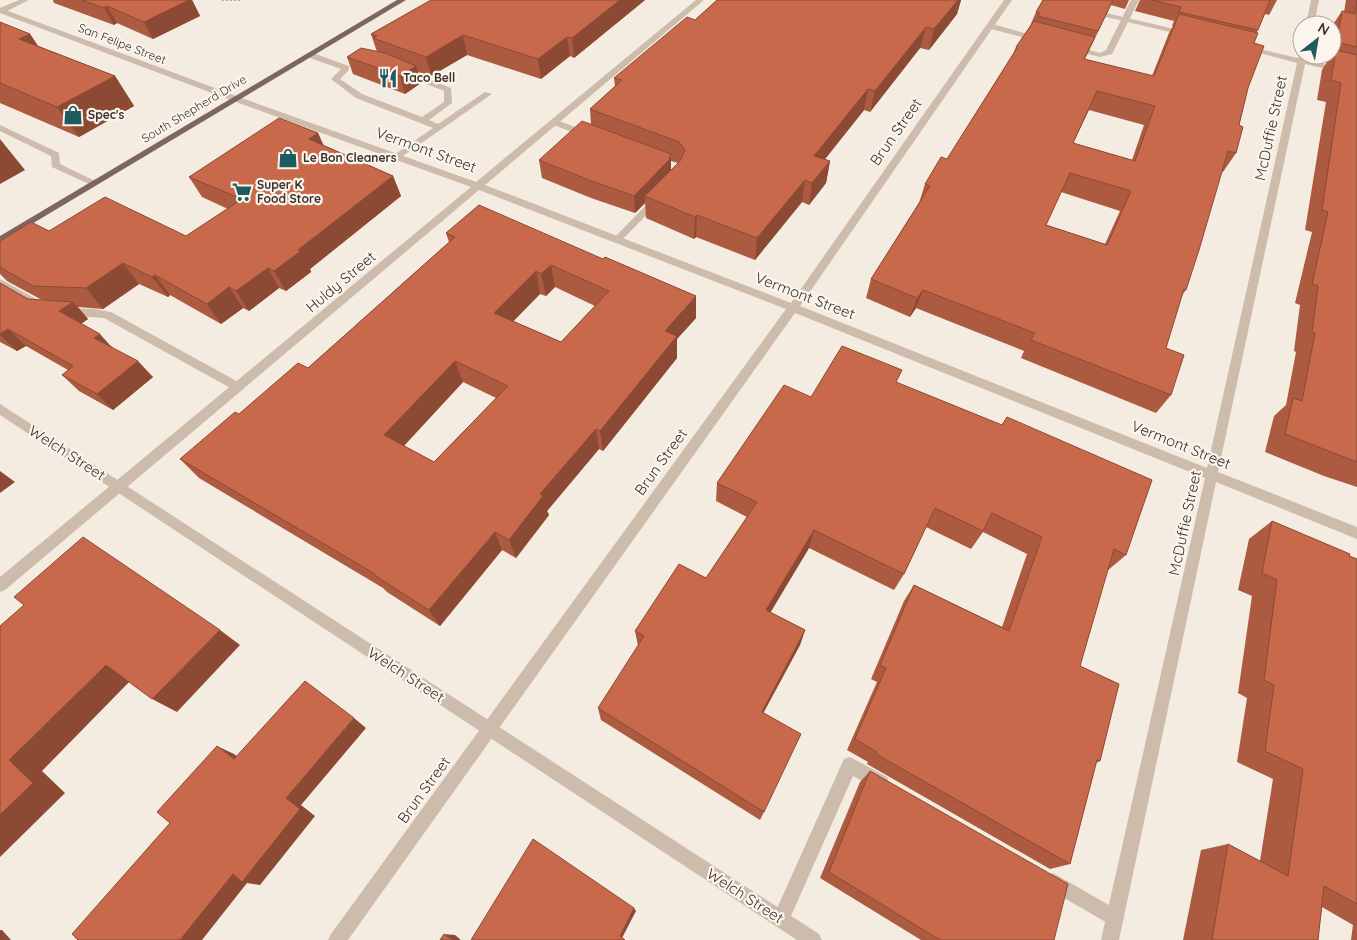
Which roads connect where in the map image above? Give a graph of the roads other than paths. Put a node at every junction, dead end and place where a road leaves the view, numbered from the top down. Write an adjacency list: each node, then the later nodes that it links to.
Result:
1 (25, 0): 7 (street)
2 (402, 0): 16 (main road, South Shepherd Drive)
3 (700, 0): 27 (street, Huldy Street)
4 (1008, 0): 11 (street, Brun Street)
5 (1135, 0): 10 (street)
6 (1315, 0): 9 (street)
7 (1, 10): 25 (street, San Felipe Street)
8 (1086, 10): 10 (street)
9 (1312, 15)
10 (1125, 19): 12 (street); 14 (street)
11 (990, 26): 13 (street); 38 (street, Brun Street)
12 (1192, 35)
13 (1050, 42)
14 (1059, 44)
15 (1239, 46): 17 (street)
16 (310, 55): 21 (street); 25 (main road, South Shepherd Drive)
17 (1292, 56)
18 (354, 64): 21 (street)
19 (1300, 65): 41 (street, McDuffie Street)
20 (1326, 65): 23 (street)
21 (346, 68): 26 (street)
22 (400, 70): 26 (street)
23 (1357, 74)
24 (488, 94): 28 (street)
25 (236, 98): 31 (street, Vermont Street); 32 (main road, South Shepherd Drive)
26 (424, 120): 28 (street)
27 (554, 122): 30 (street); 33 (street, Huldy Street)
28 (439, 127): 31 (street)
29 (0, 128): 32 (street)
30 (601, 140)
31 (397, 157): 33 (street, Vermont Street)
32 (94, 183): 35 (main road, South Shepherd Drive)
33 (478, 186): 36 (street, Vermont Street); 39 (street, Huldy Street)
34 (663, 193): 36 (street)
35 (0, 240)
36 (617, 240): 38 (street, Vermont Street)
37 (0, 283): 39 (street)
38 (793, 308): 41 (street, Vermont Street); 45 (street, Brun Street)
39 (238, 387): 42 (street, Huldy Street)
40 (0, 409): 42 (street, Welch Street)
41 (1212, 475): 43 (street, Vermont Street); 48 (street, McDuffie Street)
42 (119, 487): 44 (street, Huldy Street); 45 (street, Welch Street)
43 (1357, 533)
44 (0, 586)
45 (488, 728): 49 (street, Welch Street); 50 (street, Brun Street)
46 (893, 790): 49 (street)
47 (1038, 873): 48 (street)
48 (1115, 918): 52 (street, McDuffie Street)
49 (781, 919): 51 (street, Welch Street)
50 (337, 940)
51 (813, 940)
52 (1110, 940)

